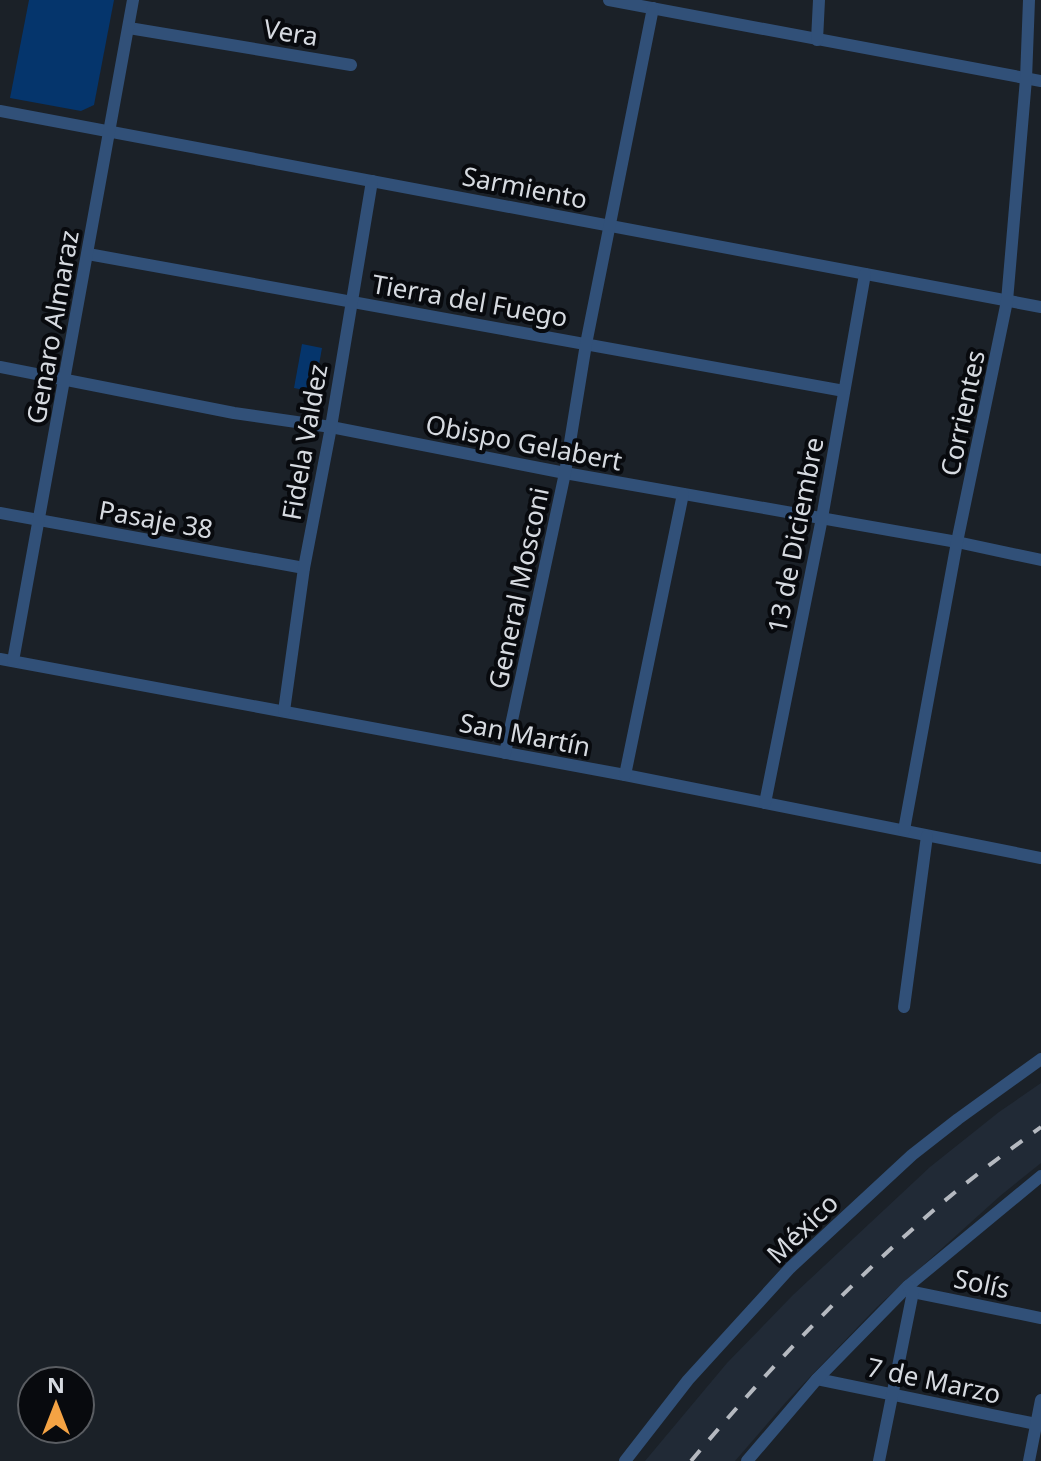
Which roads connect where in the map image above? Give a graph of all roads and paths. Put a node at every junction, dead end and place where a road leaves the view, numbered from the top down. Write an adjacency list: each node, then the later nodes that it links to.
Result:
1 (133, 0): 7 (street, Genaro Almaraz)
2 (609, 0): 5 (street)
3 (819, 0): 8 (street)
4 (1029, 0): 10 (street, Corrientes)
5 (625, 2): 6 (street)
6 (653, 8): 8 (street); 15 (street, General Mosconi)
7 (129, 28): 9 (street, Vera); 13 (street, Genaro Almaraz)
8 (817, 40): 10 (street)
9 (351, 65)
10 (1026, 79): 11 (street); 19 (street, Corrientes)
11 (1041, 81)
12 (0, 111): 13 (street, Sarmiento)
13 (111, 132): 14 (street, Sarmiento); 16 (street, Genaro Almaraz)
14 (372, 181): 15 (street, Sarmiento); 18 (street, Fidela Valdez)
15 (610, 226): 17 (street, Sarmiento); 21 (street, General Mosconi)
16 (88, 254): 18 (street, Tierra del Fuego); 23 (street, Genaro Almaraz)
17 (865, 274): 19 (street, Sarmiento); 24 (street, 13 de Diciembre)
18 (351, 301): 21 (street, Tierra del Fuego); 25 (street, Fidela Valdez)
19 (1007, 301): 20 (street, Sarmiento); 31 (street, Corrientes)
20 (1041, 307)
21 (586, 344): 24 (street, Tierra del Fuego); 26 (street, General Mosconi)
22 (0, 367): 23 (street, Obispo Gelabert)
23 (65, 379): 25 (street, Obispo Gelabert); 30 (street, Genaro Almaraz)
24 (844, 391): 29 (street, 13 de Diciembre)
25 (331, 427): 26 (street, Obispo Gelabert); 33 (street, Fidela Valdez)
26 (565, 473): 27 (street, Obispo Gelabert); 36 (street, General Mosconi)
27 (683, 494): 29 (street, Obispo Gelabert); 37 (street)
28 (0, 513): 30 (street, Pasaje 38)
29 (822, 518): 31 (street, Obispo Gelabert); 38 (street, 13 de Diciembre)
30 (39, 520): 33 (street, Pasaje 38); 34 (street, Genaro Almaraz)
31 (957, 542): 32 (street, Obispo Gelabert); 39 (street, Corrientes)
32 (1041, 560)
33 (304, 568): 35 (street, Fidela Valdez)
34 (6, 660): 35 (street, San Martín)
35 (284, 711): 36 (street, San Martín)
36 (505, 753): 37 (street, San Martín)
37 (625, 775): 38 (street, San Martín)
38 (765, 803): 39 (street, San Martín)
39 (904, 830): 40 (street, San Martín)
40 (927, 836): 41 (street, San Martín); 42 (street)
41 (1041, 858)
42 (904, 1007)
43 (1041, 1059): 51 (street, México)
44 (1041, 1176): 45 (street)
45 (910, 1289): 46 (street, Solís); 47 (street); 48 (street)
46 (1041, 1318)
47 (817, 1379): 48 (street, 7 de Marzo); 52 (street)
48 (892, 1394): 50 (street, 7 de Marzo); 53 (street)
49 (1041, 1400): 50 (street)
50 (1038, 1425): 54 (street)
51 (625, 1461)
52 (747, 1461)
53 (879, 1461)
54 (1029, 1461)

